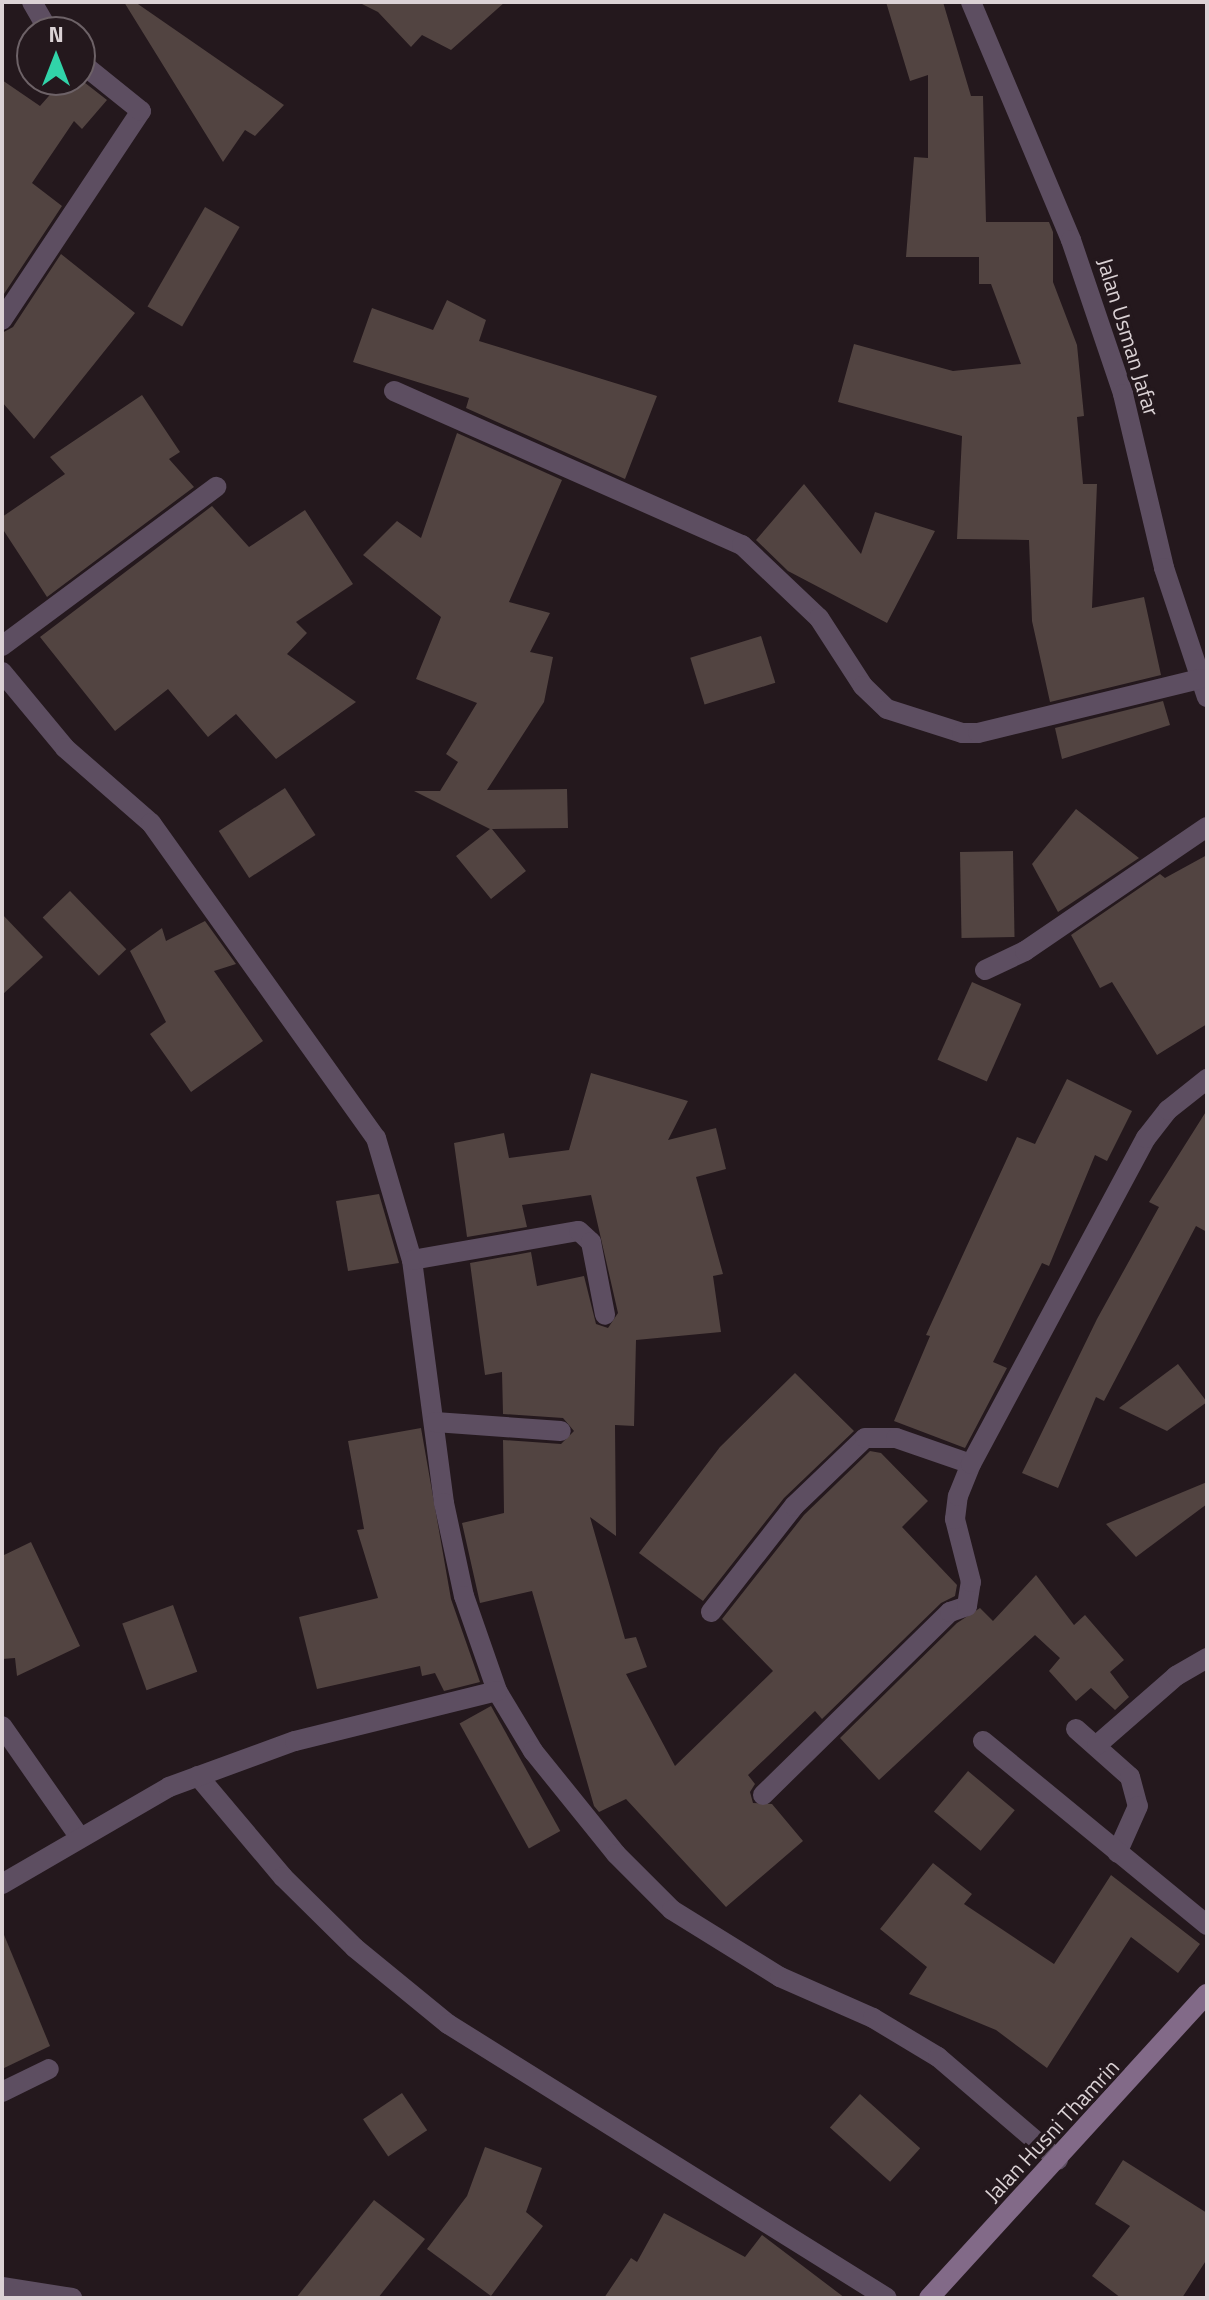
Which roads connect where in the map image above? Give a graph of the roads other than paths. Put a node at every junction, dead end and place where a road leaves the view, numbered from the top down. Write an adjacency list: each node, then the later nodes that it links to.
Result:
1 (971, 2): 8 (street, Jalan Usman Jafar)
2 (96, 75): 3 (street)
3 (2, 320)
4 (394, 391): 8 (street)
5 (216, 487): 6 (street)
6 (2, 646)
7 (2, 672): 12 (street)
8 (1203, 688)
9 (1207, 827): 10 (street)
10 (985, 970)
11 (1207, 1079): 16 (street)
12 (412, 1260): 13 (street); 14 (street)
13 (605, 1315)
14 (435, 1422): 15 (street); 19 (street)
15 (561, 1431)
16 (971, 1464): 17 (street); 25 (street)
17 (711, 1612)
18 (1207, 1658): 23 (street)
19 (497, 1691): 24 (street); 33 (street)
20 (2, 1726): 26 (street)
21 (1076, 1729): 23 (street)
22 (983, 1741): 27 (street)
23 (1097, 1745): 27 (street)
24 (198, 1776): 26 (street); 36 (street)
25 (763, 1795)
26 (78, 1835): 28 (street)
27 (1117, 1853): 29 (street)
28 (2, 1884)
29 (1207, 1925)
30 (1207, 1994): 33 (street, Jalan Husni Thamrin)
31 (49, 2069): 32 (street)
32 (2, 2092)
33 (1058, 2160): 37 (street, Jalan Husni Thamrin)
34 (2, 2287): 35 (street)
35 (72, 2298)
36 (887, 2298)
37 (929, 2298)

